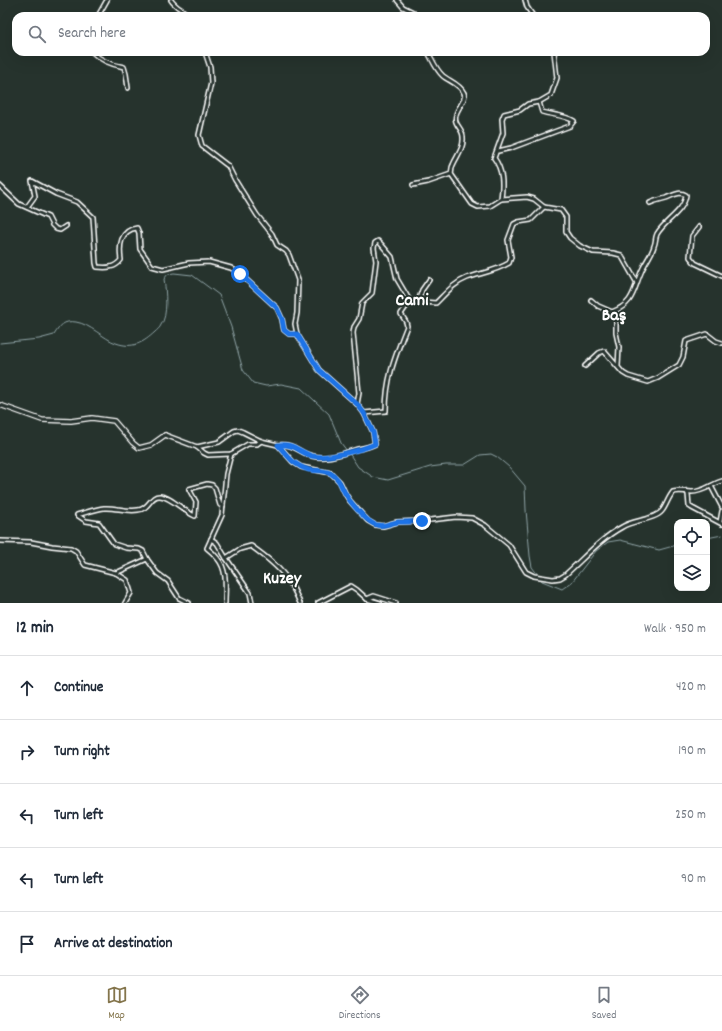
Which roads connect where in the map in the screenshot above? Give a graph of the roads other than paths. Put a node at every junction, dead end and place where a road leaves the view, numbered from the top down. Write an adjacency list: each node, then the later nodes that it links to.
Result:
1 (107, 0): 5 (street)
2 (171, 0): 6 (street)
3 (397, 0): 7 (street)
4 (525, 0): 8 (street)
5 (100, 12)
6 (186, 12)
7 (413, 12)
8 (530, 12)
9 (97, 56): 13 (street)
10 (206, 56): 32 (street)
11 (430, 56): 16 (street)
12 (554, 56): 14 (street)
13 (128, 88)
14 (539, 102): 15 (street); 15 (street)
15 (498, 151): 19 (street)
16 (451, 174): 17 (street); 19 (street)
17 (413, 184)
18 (0, 186): 21 (street)
19 (501, 199): 22 (street)
20 (650, 203): 27 (street)
21 (27, 207): 23 (street); 32 (street)
22 (544, 207): 27 (street); 30 (street)
23 (66, 226)
24 (699, 227): 25 (street)
25 (722, 276)
26 (429, 280): 30 (street)
27 (637, 283): 31 (street)
28 (591, 300): 31 (street)
29 (410, 301): 30 (street); 36 (street); 38 (street)
30 (418, 302)
31 (612, 312): 35 (street)
32 (297, 334): 36 (street)
33 (722, 343): 35 (street)
34 (585, 366): 35 (street)
35 (618, 366)
36 (357, 404): 38 (street)
37 (0, 405): 39 (street)
38 (364, 413): 41 (street)
39 (165, 435): 42 (street)
40 (261, 441): 41 (street); 42 (street); 43 (street)
41 (278, 445): 46 (street)
42 (197, 447): 43 (street)
43 (231, 454): 47 (street)
44 (722, 481): 45 (street)
45 (711, 486): 46 (street); 48 (street)
46 (686, 490): 50 (street)
47 (223, 506): 51 (street); 54 (street)
48 (722, 506)
49 (722, 511): 50 (street)
50 (721, 523)
51 (211, 539): 53 (street); 59 (street)
52 (0, 541): 55 (street)
53 (226, 558): 60 (street); 61 (street)
54 (147, 559): 55 (street); 58 (street)
55 (116, 573): 57 (street)
56 (367, 599): 62 (street); 63 (street); 64 (street)
57 (125, 603)
58 (188, 603)
59 (225, 603)
60 (252, 603)
61 (300, 603)
62 (318, 603)
63 (380, 603)
64 (396, 603)

